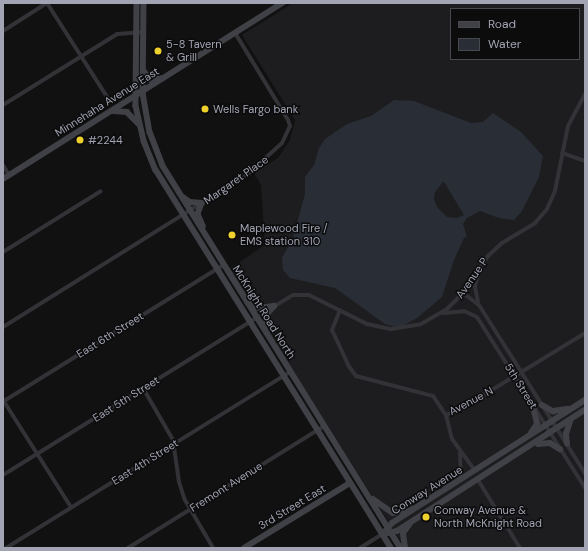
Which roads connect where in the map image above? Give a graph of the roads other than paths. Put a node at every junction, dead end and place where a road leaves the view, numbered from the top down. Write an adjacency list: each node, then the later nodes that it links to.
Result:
1 (47, 3): 6 (street); 11 (street)
2 (137, 3): 7 (main road, McKnight Road North)
3 (144, 3): 8 (main road, McKnight Road North)
4 (283, 3): 5 (main road, Minnehaha Avenue East)
5 (242, 29): 9 (main road, Minnehaha Avenue East); 10 (street)
6 (3, 31)
7 (136, 32): 8 (street); 11 (street); 16 (main road, McKnight Road North)
8 (144, 32): 12 (main road, McKnight Road North)
9 (235, 33): 10 (street, Margaret Place); 13 (main road, Minnehaha Avenue East)
10 (240, 42): 28 (street, Margaret Place)
11 (81, 56): 17 (street); 18 (street)
12 (143, 70): 13 (main road); 14 (main road, McKnight Road North)
13 (167, 77): 14 (main road, Minnehaha Avenue East)
14 (143, 93): 16 (main road, Minnehaha Avenue East); 27 (main road, McKnight Road North)
15 (585, 94): 21 (street, Avenue P)
16 (136, 97): 19 (main road, Minnehaha Avenue East); 20 (main road, McKnight Road North)
17 (109, 100)
18 (3, 105)
19 (113, 111): 20 (main road); 24 (main road, Minnehaha Avenue East)
20 (140, 125): 30 (main road, McKnight Road North)
21 (562, 153): 22 (street); 33 (street, Avenue P)
22 (585, 161)
23 (3, 165): 24 (street)
24 (10, 175): 25 (main road, Minnehaha Avenue East)
25 (3, 179)
26 (101, 191): 32 (street)
27 (178, 193): 28 (main road); 29 (main road, McKnight Road North)
28 (202, 203): 29 (street, Margaret Place); 31 (main road)
29 (190, 211): 30 (street, Margaret Place); 31 (main road, McKnight Road North)
30 (182, 216): 35 (main road, McKnight Road North); 44 (street, Margaret Place)
31 (208, 240): 34 (main road, McKnight Road North)
32 (3, 252)
33 (482, 264): 36 (street, Avenue P); 38 (street)
34 (223, 265): 35 (street, East 6th Street); 37 (main road, McKnight Road North)
35 (216, 269): 43 (main road, McKnight Road North); 52 (street, East 6th Street)
36 (463, 293): 38 (street, 5th Street); 41 (street, Avenue P)
37 (247, 303): 39 (main road); 42 (main road, McKnight Road North)
38 (479, 304): 48 (street, 5th Street)
39 (274, 306): 40 (street, Avenue P); 42 (street, Avenue P); 46 (main road)
40 (340, 310): 41 (street, Avenue P); 58 (street, Avenue N)
41 (441, 314): 50 (street, 5th Street)
42 (257, 318): 43 (street, East 5th Street); 46 (main road, McKnight Road North)
43 (250, 322): 49 (main road, McKnight Road North); 51 (street, East 5th Street)
44 (3, 327)
45 (585, 333): 48 (street, Avenue N)
46 (267, 334): 47 (main road, McKnight Road North)
47 (290, 372): 49 (street, East 4th Street); 61 (main road, McKnight Road North)
48 (522, 372): 50 (street, Avenue N); 54 (street, 5th Street)
49 (283, 376): 64 (main road, McKnight Road North); 67 (street, East 4th Street)
50 (515, 376): 55 (street, 5th Street); 58 (street, Avenue N)
51 (143, 388): 67 (street); 72 (street, East 5th Street)
52 (3, 400): 72 (street)
53 (585, 400): 56 (main road, Conway Avenue)
54 (542, 405): 56 (main road); 60 (street, 5th Street)
55 (533, 406): 62 (street, 5th Street); 66 (main road)
56 (572, 408): 60 (main road, Conway Avenue)
57 (585, 410): 59 (main road, Conway Avenue)
58 (446, 416): 71 (street)
59 (572, 419): 63 (main road, Conway Avenue); 68 (main road)
60 (553, 421): 62 (main road, Conway Avenue); 63 (street, 5th Street)
61 (324, 426): 64 (street, Fremont Avenue); 82 (main road, McKnight Road North)
62 (546, 426): 65 (street, 5th Street); 66 (main road, Conway Avenue)
63 (557, 429): 65 (main road, Conway Avenue); 68 (street, 5th Street)
64 (317, 431): 79 (main road, McKnight Road North); 86 (street, Fremont Avenue)
65 (551, 434): 69 (main road, Conway Avenue); 70 (street, 5th Street)
66 (528, 438): 73 (main road, Conway Avenue)
67 (174, 444): 84 (street, East 4th Street); 86 (street)
68 (567, 444): 74 (street, 5th Street)
69 (530, 447): 70 (main road); 78 (main road, Conway Avenue)
70 (560, 449): 80 (street, 5th Street)
71 (460, 453): 73 (street); 77 (street)
72 (37, 454): 75 (street, East 5th Street); 84 (street)
73 (475, 471): 76 (main road, Conway Avenue)
74 (585, 473)
75 (3, 475)
76 (470, 475): 77 (main road, Conway Avenue); 85 (main road)
77 (461, 480): 83 (main road, Conway Avenue)
78 (478, 480): 85 (main road, Conway Avenue); 98 (street)
79 (350, 483): 89 (main road, McKnight Road North); 93 (main road, 3rd Street East)
80 (584, 483): 81 (street, 5th Street)
81 (585, 488)
82 (366, 492): 83 (main road); 88 (main road, McKnight Road North)
83 (429, 501): 88 (main road, Conway Avenue)
84 (71, 507): 90 (street, East 4th Street)
85 (432, 509): 87 (main road, Conway Avenue)
86 (190, 510): 91 (street, Fremont Avenue); 92 (street)
87 (410, 523): 88 (main road, Conway Avenue); 97 (main road)
88 (390, 530): 89 (main road, Conway Avenue); 96 (main road, McKnight Road North)
89 (382, 534): 94 (street); 95 (main road, McKnight Road North)
90 (6, 548)
91 (128, 548)
92 (213, 548)
93 (244, 548)
94 (360, 548)
95 (391, 548)
96 (401, 548)
97 (405, 548)
98 (520, 548)

